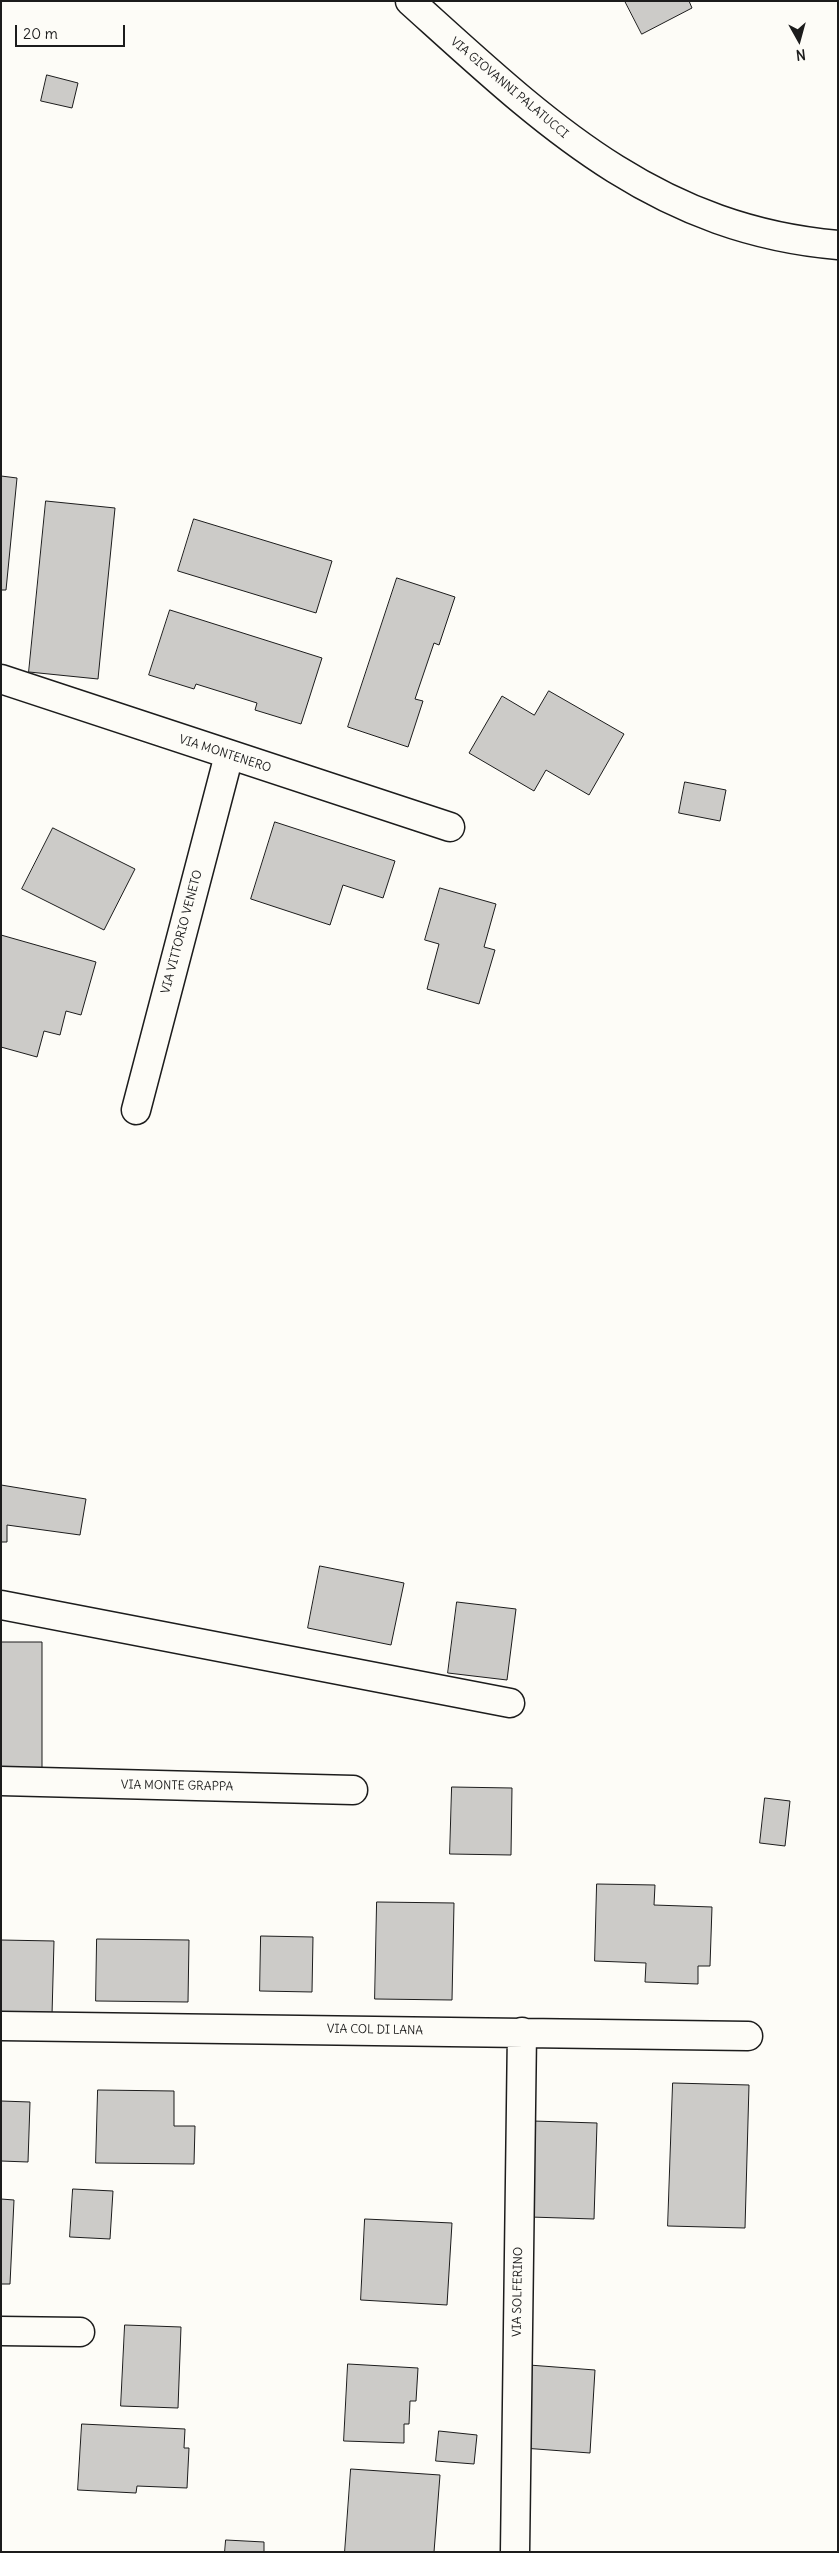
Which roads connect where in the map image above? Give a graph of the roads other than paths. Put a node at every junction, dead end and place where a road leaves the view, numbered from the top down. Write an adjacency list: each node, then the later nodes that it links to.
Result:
1 (410, 1): 2 (street, VIA GIOVANNI PALATUCCI)
2 (838, 245)
3 (1, 679): 4 (street, VIA MONTENERO)
4 (229, 755): 5 (street, VIA MONTENERO); 6 (street, VIA VITTORIO VENETO)
5 (450, 827)
6 (136, 1110)
7 (1, 1605): 8 (street)
8 (510, 1703)
9 (1, 1781): 10 (street, VIA MONTE GRAPPA)
10 (353, 1790)
11 (1, 2026): 12 (street, VIA COL DI LANA)
12 (522, 2032): 13 (street, VIA COL DI LANA); 16 (street, VIA SOLFERINO)
13 (748, 2036)
14 (1, 2330): 15 (street)
15 (80, 2332)
16 (515, 2552)

